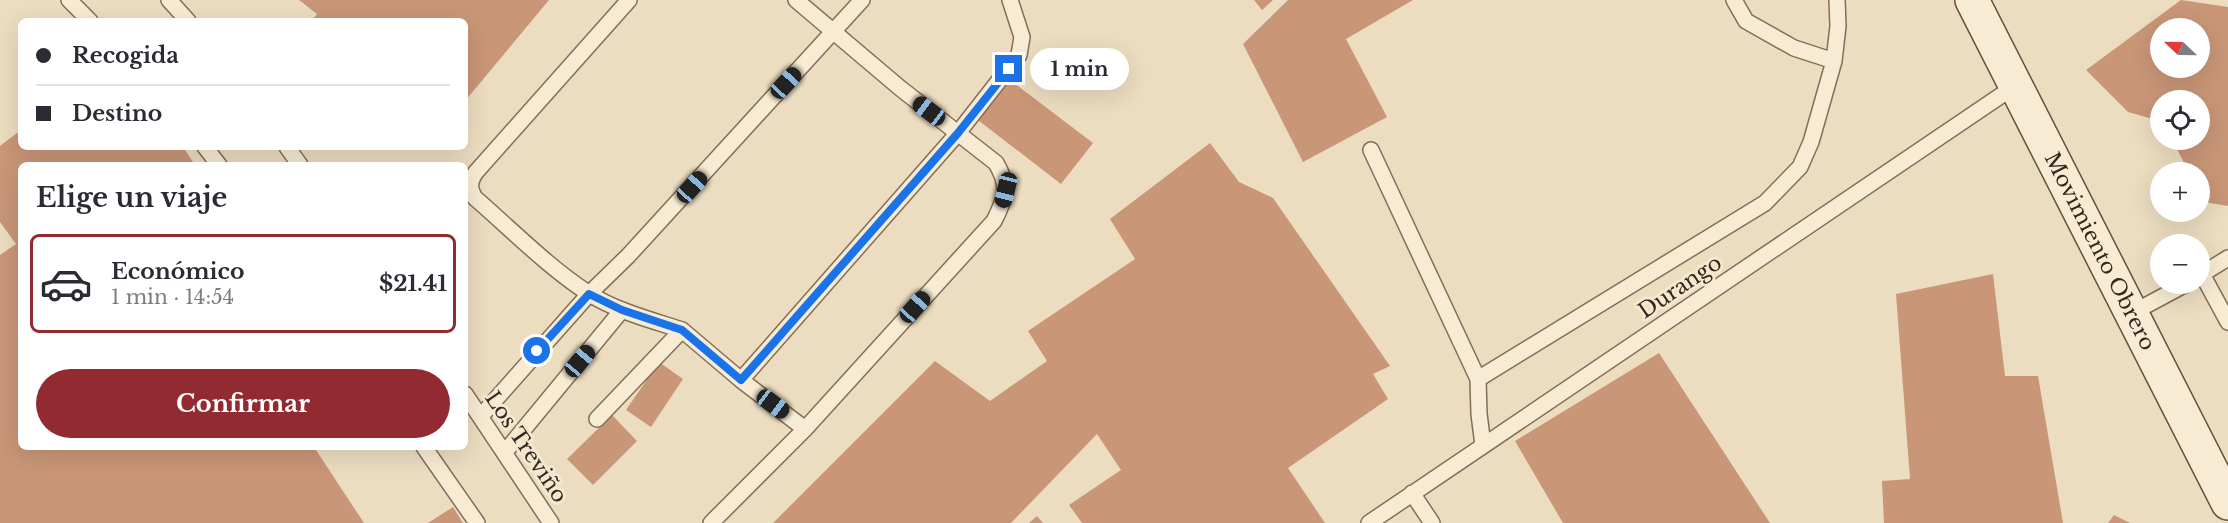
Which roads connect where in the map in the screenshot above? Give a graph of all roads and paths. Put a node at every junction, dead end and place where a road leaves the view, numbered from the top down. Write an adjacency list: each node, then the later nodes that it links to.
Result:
1 (69, 0): 10 (lane)
2 (169, 0): 11 (lane)
3 (629, 0): 22 (lane)
4 (796, 0): 12 (lane)
5 (862, 0): 12 (lane)
6 (1010, 0): 15 (lane)
7 (1734, 0): 13 (lane)
8 (1837, 0): 13 (lane)
9 (1972, 0): 14 (street, Movimiento Obrero)
10 (87, 18)
11 (185, 18)
12 (833, 32): 15 (lane); 22 (lane)
13 (1834, 61): 28 (lane)
14 (2015, 86): 25 (street, Movimiento Obrero); 34 (lane, Durango)
15 (958, 133): 29 (lane); 33 (lane)
16 (207, 150): 18 (lane)
17 (1371, 150): 28 (lane)
18 (217, 162)
19 (2228, 258): 20 (lane)
20 (2210, 269)
21 (2210, 291): 26 (lane)
22 (589, 294): 24 (lane); 31 (lane)
23 (2167, 294): 25 (lane)
24 (622, 310): 27 (lane); 36 (lane)
25 (2132, 313): 38 (street, Movimiento Obrero)
26 (2228, 322)
27 (682, 330): 29 (lane); 32 (lane)
28 (1478, 379): 34 (lane)
29 (741, 380): 33 (lane)
30 (468, 398): 31 (lane, Los Treviño)
31 (481, 416): 36 (lane, Los Treviño)
32 (597, 419)
33 (805, 429): 41 (lane)
34 (1483, 445): 37 (lane, Durango)
35 (426, 450): 39 (lane)
36 (505, 452): 40 (lane, Los Treviño)
37 (1412, 493): 42 (lane, Durango); 43 (lane)
38 (2228, 503)
39 (477, 523)
40 (552, 523)
41 (711, 523)
42 (1370, 523)
43 (1432, 523)

